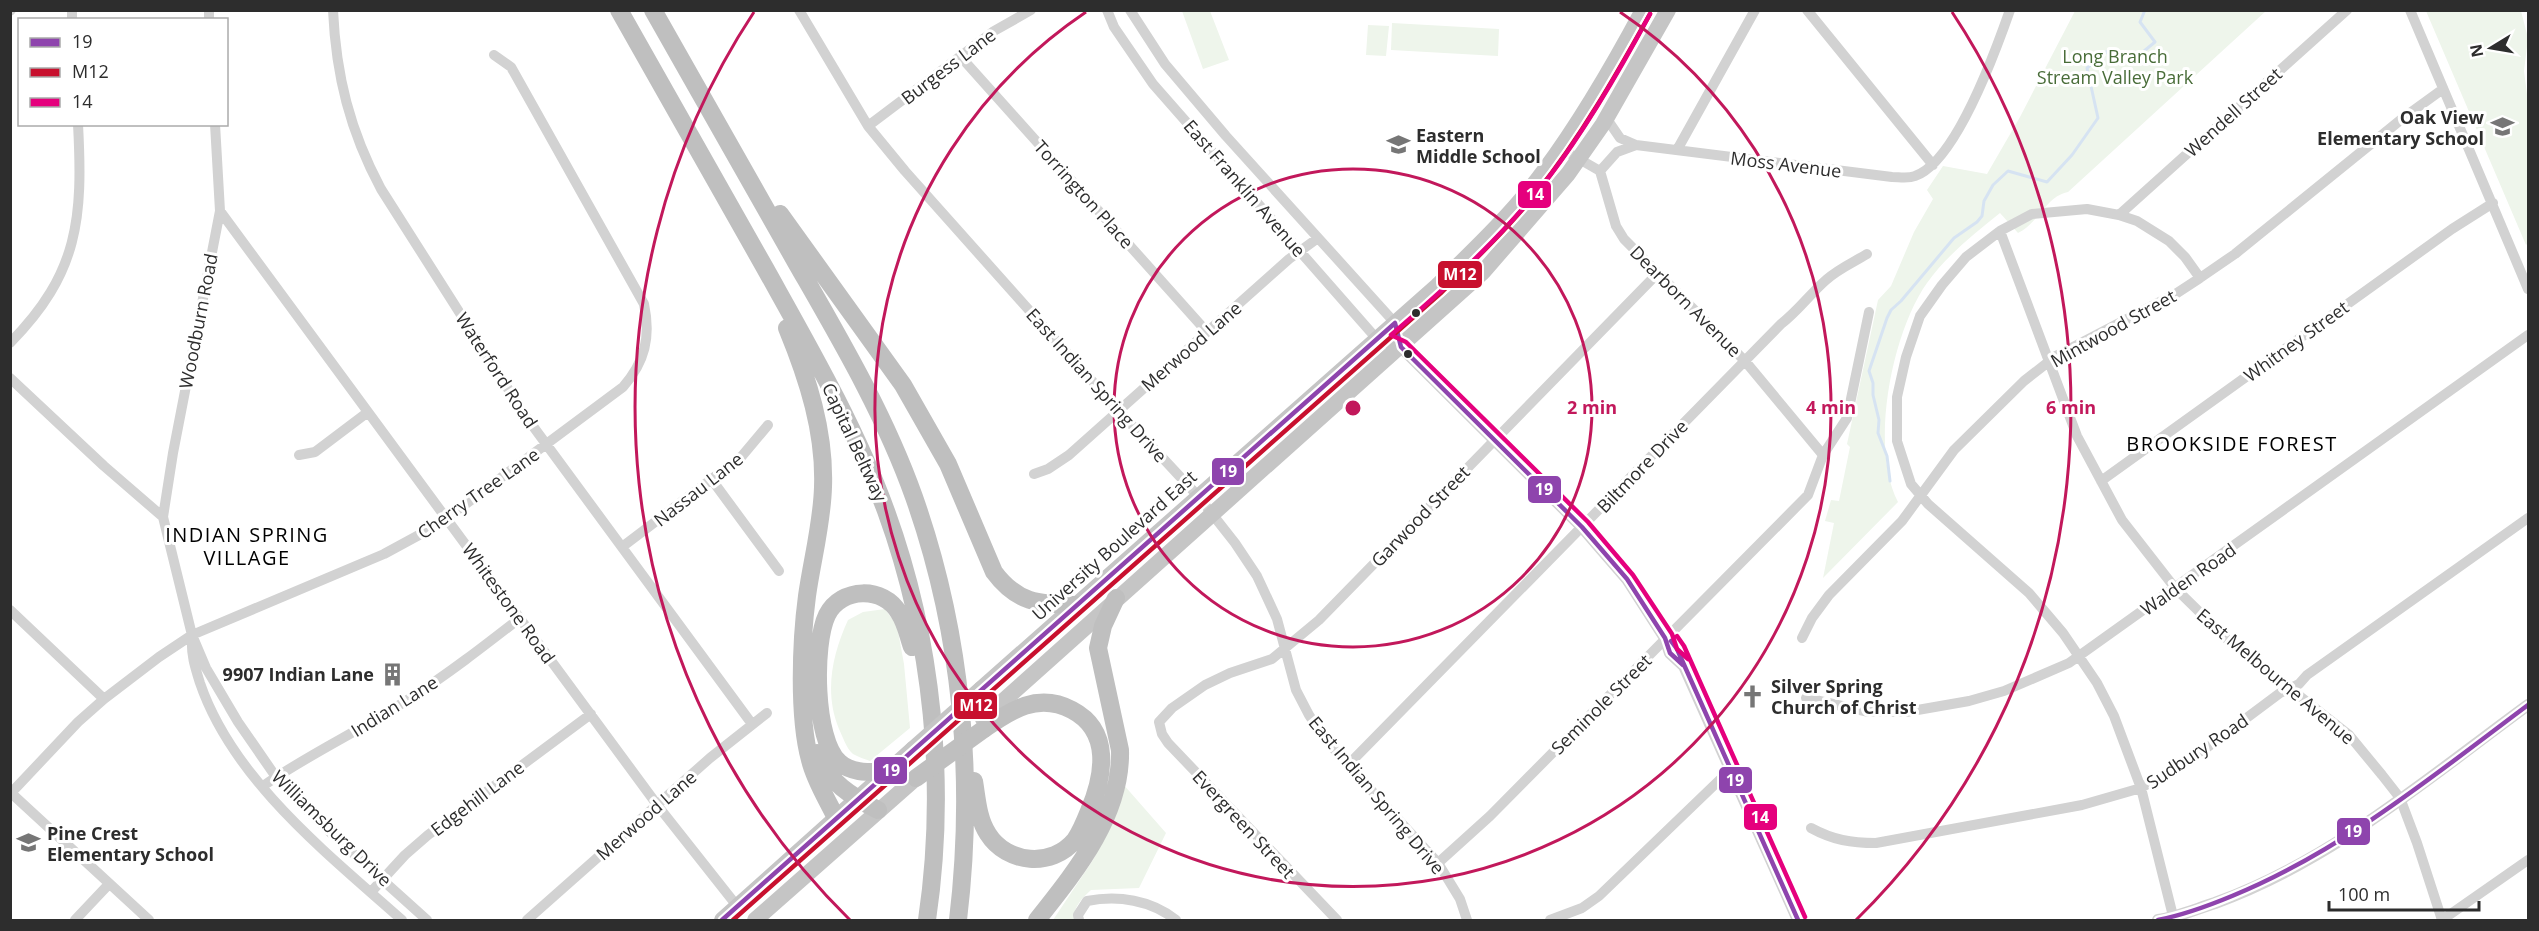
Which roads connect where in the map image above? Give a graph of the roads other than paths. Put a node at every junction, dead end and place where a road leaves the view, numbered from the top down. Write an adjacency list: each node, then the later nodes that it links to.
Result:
1 (333, 10): 54 (street, Waterford Road)
2 (619, 10): 35 (highway, Capital Beltway)
3 (653, 10): 24 (highway, Capital Beltway)
4 (799, 10): 21 (street, East Indian Spring Drive)
5 (1031, 10): 16 (street, Burgess Lane)
6 (1107, 10): 34 (street, East Franklin Avenue)
7 (1130, 10): 33 (street, East Franklin Avenue)
8 (1643, 10): 23 (main road, University Boulevard East)
9 (1668, 10): 18 (main road)
10 (1755, 10): 25 (street)
11 (1807, 10): 27 (street)
12 (2010, 10): 27 (street)
13 (2347, 10): 31 (street, Wendell Street)
14 (2410, 10): 17 (street)
15 (494, 56): 54 (street, Cherry Tree Lane)
16 (960, 56): 21 (street, Burgess Lane); 42 (street, Torrington Place)
17 (2443, 89): 29 (street); 38 (street, Mintwood Street)
18 (1607, 119): 22 (street, Moss Avenue); 26 (main road)
19 (78, 126): 45 (street)
20 (215, 126): 30 (street, Woodburn Road)
21 (868, 126): 50 (street, East Indian Spring Drive)
22 (1636, 145): 25 (street, Moss Avenue); 28 (street)
23 (1560, 148): 26 (street); 41 (main road, University Boulevard East)
24 (732, 150): 71 (highway); 77 (highway, Capital Beltway)
25 (1677, 150): 27 (street, Moss Avenue)
26 (1578, 159): 28 (street); 46 (main road)
27 (1933, 165)
28 (1600, 171): 37 (street, Dearborn Avenue)
29 (2493, 204): 39 (street); 59 (street, Whitney Street)
30 (219, 211): 51 (street, Whitestone Road); 63 (street, Woodburn Road)
31 (2120, 214): 32 (street); 38 (street)
32 (2000, 231): 48 (street, East Melbourne Avenue); 61 (street)
33 (1318, 238): 34 (street, Merwood Lane); 41 (street, East Franklin Avenue)
34 (1299, 250): 42 (street, Merwood Lane); 44 (street, East Franklin Avenue)
35 (757, 254): 83 (highway); 90 (highway, Capital Beltway)
36 (1867, 254): 47 (street, Biltmore Drive)
37 (1657, 274): 47 (street, Dearborn Avenue); 53 (street, Garwood Street)
38 (2200, 279): 48 (street, Mintwood Street)
39 (2529, 289)
40 (1869, 312): 55 (street, Seminole Street)
41 (1395, 323): 44 (main road, University Boulevard East); 46 (street, East Franklin Avenue)
42 (1207, 333): 50 (street, Merwood Lane)
43 (2529, 335): 69 (street, Walden Road)
44 (1376, 338): 46 (street, East Franklin Avenue); 60 (main road, University Boulevard East)
45 (10, 343)
46 (1401, 347): 53 (street, East Franklin Avenue); 62 (main road)
47 (1746, 361): 55 (street, Dearborn Avenue); 66 (street, Biltmore Drive)
48 (2049, 361): 59 (street, East Melbourne Avenue); 61 (street, Mintwood Street)
49 (10, 378): 63 (street)
50 (1118, 410): 57 (street, Merwood Lane); 60 (street, East Indian Spring Drive)
51 (368, 412): 56 (street); 64 (street, Whitestone Road)
52 (768, 424): 58 (street, Nassau Lane)
53 (1496, 439): 66 (street, East Franklin Avenue); 78 (street, Garwood Street)
54 (546, 445): 64 (street, Cherry Tree Lane); 67 (street, Waterford Road)
55 (1826, 451): 75 (street, Seminole Street)
56 (299, 455)
57 (1034, 474)
58 (712, 480): 67 (street, Nassau Lane); 68 (street)
59 (2101, 481): 69 (street, East Melbourne Avenue)
60 (1198, 496): 62 (street, East Indian Spring Drive); 71 (main road, University Boulevard East)
61 (1922, 498): 76 (street, Mintwood Street); 79 (street)
62 (1213, 513): 70 (main road); 78 (street, East Indian Spring Drive)
63 (163, 517): 74 (street, Williamsburg Drive)
64 (447, 518): 73 (street, Whitestone Road); 74 (street, Cherry Tree Lane)
65 (2529, 518): 80 (street, Sudbury Road)
66 (1582, 527): 75 (street, East Franklin Avenue); 91 (street, Biltmore Drive)
67 (622, 547): 88 (street, Waterford Road)
68 (779, 571)
69 (2175, 588): 79 (street, Walden Road); 80 (street, East Melbourne Avenue)
70 (1116, 598): 89 (main road); 121 (highway)
71 (1075, 605): 93 (main road, University Boulevard East, bridge)
72 (10, 610): 82 (street)
73 (520, 618): 86 (street, Whitestone Road); 94 (street, Indian Lane)
74 (192, 635): 82 (street, Cherry Tree Lane); 94 (street, Williamsburg Drive); 96 (street, Williamsburg Drive)
75 (1665, 638): 92 (street, East Franklin Avenue); 106 (street, Seminole Street)
76 (1802, 638)
77 (953, 646): 89 (highway); 120 (highway, Capital Beltway)
78 (1284, 650): 87 (street, Garwood Street); 91 (street, East Indian Spring Drive)
79 (2079, 656): 81 (street, Walden Road); 97 (street)
80 (2291, 687): 97 (street, Sudbury Road); 99 (street, East Melbourne Avenue)
81 (1806, 698)
82 (104, 699): 98 (street, Cherry Tree Lane)
83 (804, 702): 100 (highway); 103 (highway)
84 (2529, 705): 99 (street)
85 (767, 713): 88 (street, Merwood Lane)
86 (591, 714): 101 (street, Whitestone Road); 107 (street, Edgehill Lane)
87 (1159, 722): 124 (street, Evergreen Street)
88 (752, 724): 101 (street, Merwood Lane)
89 (983, 724): 95 (highway, bridge)
90 (932, 725): 93 (highway); 119 (highway, Capital Beltway)
91 (1348, 765): 106 (street, East Indian Spring Drive)
92 (1731, 769): 126 (street); 127 (street, East Franklin Avenue)
93 (888, 772): 100 (main road, University Boulevard East)
94 (276, 777): 96 (street, Indian Lane); 107 (street, Williamsburg Drive)
95 (916, 778): 102 (main road)
96 (263, 786): 109 (street, Williamsburg Drive)
97 (2141, 788): 104 (street, Sudbury Road); 111 (street)
98 (11, 793): 108 (street)
99 (2400, 798): 111 (street); 129 (street, East Melbourne Avenue)
100 (857, 800): 102 (highway); 103 (main road, University Boulevard East)
101 (658, 806): 110 (street, Whitestone Road); 116 (street, Merwood Lane)
102 (878, 810): 118 (main road)
103 (836, 818): 110 (main road, University Boulevard East)
104 (1811, 828)
105 (2529, 860): 129 (street)
106 (1438, 863): 125 (street, East Indian Spring Drive)
107 (383, 879): 109 (street, Edgehill Lane); 115 (street, Williamsburg Drive)
108 (109, 884): 112 (street); 113 (street)
109 (371, 892): 114 (street, Williamsburg Drive)
110 (737, 906): 117 (main road, University Boulevard East)
111 (2173, 919): 128 (street)
112 (75, 921)
113 (149, 921)
114 (402, 921)
115 (427, 921)
116 (527, 921)
117 (722, 921)
118 (755, 921)
119 (927, 921)
120 (958, 921)
121 (1037, 921)
122 (1079, 921): 123 (street)
123 (1176, 921)
124 (1337, 921)
125 (1467, 921)
126 (1550, 921)
127 (1798, 921)
128 (2158, 921)
129 (2442, 921)

